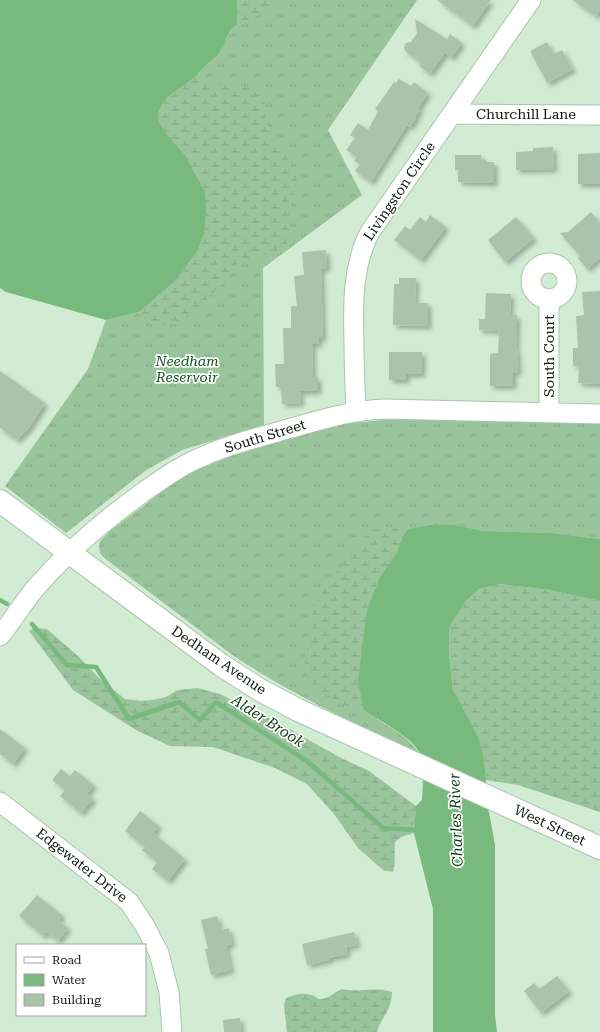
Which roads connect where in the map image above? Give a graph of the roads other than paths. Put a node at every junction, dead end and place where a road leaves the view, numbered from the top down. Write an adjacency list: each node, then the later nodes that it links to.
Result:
1 (531, 0): 2 (street, Livingston Circle)
2 (452, 114): 3 (street, Churchill Lane); 5 (street, Livingston Circle)
3 (600, 115)
4 (549, 299): 6 (street, South Court)
5 (356, 411): 6 (street, South Street); 9 (street, South Street)
6 (549, 412): 7 (street, South Street)
7 (600, 414)
8 (0, 501): 9 (main road, Dedham Avenue)
9 (69, 552): 10 (street, South Street); 11 (main road, Dedham Avenue)
10 (0, 636)
11 (458, 784): 13 (main road, West Street)
12 (0, 802): 14 (street, Edgewater Drive)
13 (600, 848)
14 (172, 1032)

